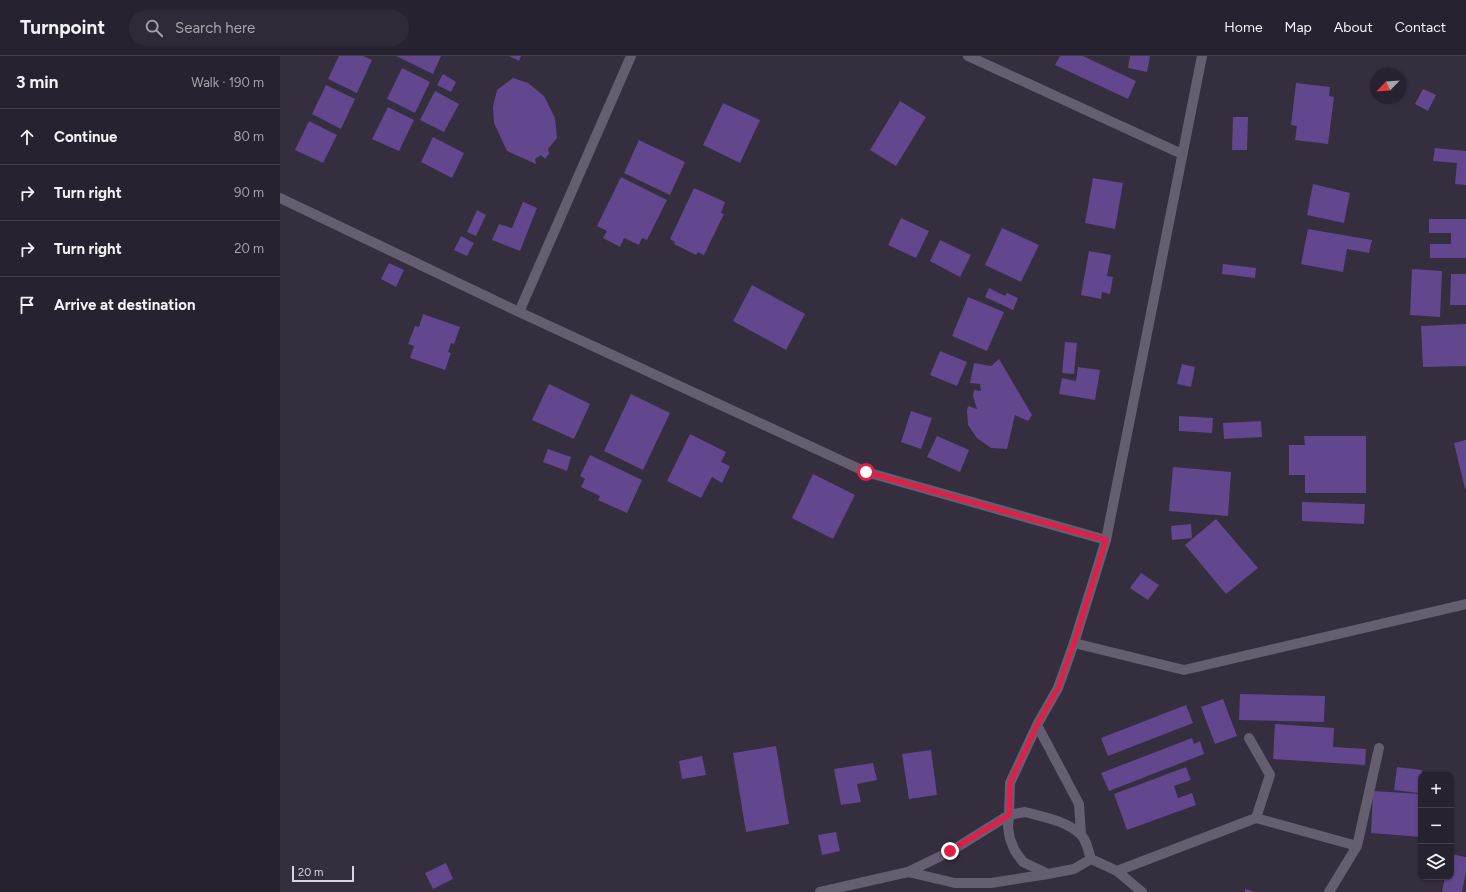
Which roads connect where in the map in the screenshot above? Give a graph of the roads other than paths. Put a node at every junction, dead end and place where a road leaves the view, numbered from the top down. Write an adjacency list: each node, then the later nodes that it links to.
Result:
1 (631, 56): 6 (street)
2 (968, 56): 4 (street)
3 (1202, 56): 4 (street)
4 (1182, 154): 7 (street)
5 (280, 198): 6 (street)
6 (519, 312): 7 (street)
7 (1106, 540): 9 (street)
8 (1466, 604): 9 (street)
9 (1074, 643): 10 (street)
10 (1037, 725): 13 (street); 15 (street)
11 (1249, 738): 14 (street)
12 (1379, 748): 16 (street)
13 (1009, 815): 15 (street); 19 (street); 20 (street)
14 (1256, 818): 16 (street); 18 (street)
15 (1081, 834): 17 (street)
16 (1357, 846): 23 (street)
17 (1091, 859): 18 (street); 20 (street)
18 (1117, 871): 22 (street)
19 (908, 872): 20 (street); 21 (street)
20 (1048, 874)
21 (820, 892)
22 (1142, 892)
23 (1330, 892)

